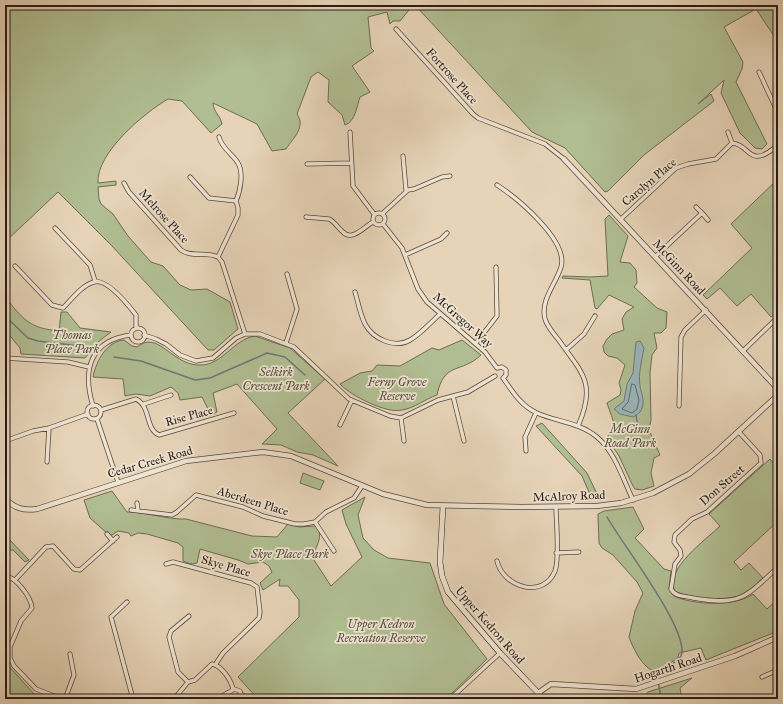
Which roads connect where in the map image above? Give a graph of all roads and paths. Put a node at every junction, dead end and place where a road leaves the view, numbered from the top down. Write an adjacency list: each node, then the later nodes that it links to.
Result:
1 (396, 29): 10 (street, Fortrose Place)
2 (759, 72): 3 (street)
3 (778, 113)
4 (350, 132): 11 (street)
5 (728, 132): 7 (street)
6 (219, 137): 18 (street)
7 (732, 143): 8 (street); 24 (street, Carolyn Place)
8 (778, 145)
9 (403, 156): 17 (street)
10 (564, 159): 24 (street, McGinn Road)
11 (351, 163): 12 (street); 20 (street)
12 (307, 164)
13 (450, 176): 17 (street)
14 (190, 177): 18 (street)
15 (124, 183): 32 (street, Melrose Place)
16 (497, 185): 48 (street)
17 (406, 190): 21 (street)
18 (236, 201): 32 (street)
19 (696, 207): 22 (street)
20 (374, 214): 21 (street); 26 (street)
21 (382, 214): 27 (street)
22 (702, 214): 25 (street); 31 (street)
23 (306, 217): 26 (street)
24 (620, 219): 31 (street, McGinn Road)
25 (708, 220)
26 (373, 222): 27 (street)
27 (383, 224): 30 (street, McGregor Way)
28 (55, 228): 36 (street)
29 (447, 233): 30 (street)
30 (405, 255): 39 (street, McGregor Way)
31 (656, 256): 38 (street, McGinn Road)
32 (218, 257): 43 (street)
33 (15, 266): 36 (street)
34 (496, 267): 47 (street)
35 (287, 274): 46 (street)
36 (95, 281): 42 (street)
37 (355, 292): 39 (street)
38 (706, 310): 49 (street, McGinn Road); 62 (street)
39 (440, 314): 47 (street, McGregor Way)
40 (595, 316): 48 (street)
41 (778, 317): 49 (street)
42 (136, 328): 44 (street); 45 (street)
43 (245, 334): 45 (street); 46 (street)
44 (131, 335): 45 (street); 51 (street)
45 (144, 335)
46 (286, 343): 59 (street)
47 (476, 343): 52 (street, McGregor Way)
48 (566, 350): 70 (street)
49 (743, 351): 55 (street, McGinn Road)
50 (5, 358): 51 (street)
51 (89, 367): 61 (street)
52 (497, 368): 53 (street); 54 (street)
53 (495, 376): 54 (street); 58 (street)
54 (503, 378): 65 (street)
55 (778, 389)
56 (171, 394): 60 (street)
57 (778, 395): 72 (street, McAlroy Road)
58 (453, 396): 67 (street); 75 (street)
59 (352, 400): 67 (street); 69 (street)
60 (144, 404): 63 (street); 64 (street, Rise Place)
61 (93, 406): 63 (street); 66 (street)
62 (679, 406)
63 (101, 410): 68 (street)
64 (234, 413)
65 (536, 413): 70 (street); 76 (street)
66 (88, 414): 68 (street); 71 (street)
67 (401, 418): 74 (street)
68 (97, 419): 79 (street)
69 (340, 424)
70 (578, 426): 82 (street)
71 (49, 428): 73 (street); 77 (street)
72 (738, 431): 82 (street, McAlroy Road); 97 (street, Don Street)
73 (5, 441)
74 (404, 441)
75 (464, 441)
76 (526, 451)
77 (47, 462)
78 (329, 472): 79 (street, Cedar Creek Road); 80 (street, McAlroy Road)
79 (118, 482): 81 (street, Cedar Creek Road)
80 (362, 486): 84 (street, McAlroy Road); 88 (street)
81 (5, 498)
82 (633, 500): 85 (street, McAlroy Road)
83 (137, 503): 87 (street)
84 (443, 506): 85 (street, McAlroy Road); 103 (main road, Upper Kedron Road)
85 (556, 507): 94 (street)
86 (131, 510): 87 (street, Aberdeen Place)
87 (138, 510): 88 (street, Aberdeen Place)
88 (315, 522): 92 (street)
89 (107, 534): 91 (street)
90 (118, 537): 91 (street)
91 (113, 541): 99 (street)
92 (334, 551)
93 (579, 552): 94 (street)
94 (556, 553): 95 (street)
95 (497, 561)
96 (166, 564): 105 (street, Skye Place)
97 (778, 568)
98 (5, 576): 99 (street)
99 (15, 580): 113 (street)
100 (126, 602): 115 (street)
101 (189, 616): 108 (street)
102 (778, 637): 111 (street, Hogarth Road)
103 (500, 653): 111 (main road, Upper Kedron Road); 121 (street)
104 (70, 654): 114 (street)
105 (215, 665): 108 (street); 109 (street)
106 (778, 670): 107 (street)
107 (762, 677)
108 (188, 682): 116 (street)
109 (233, 689): 110 (street); 112 (street)
110 (228, 693): 117 (street); 118 (street)
111 (538, 693): 122 (main road, Upper Kedron Road)
112 (241, 694): 119 (street); 120 (street)
113 (62, 699)
114 (65, 699)
115 (133, 699)
116 (174, 699)
117 (218, 699)
118 (228, 699)
119 (241, 699)
120 (249, 699)
121 (450, 699)
122 (544, 699)

